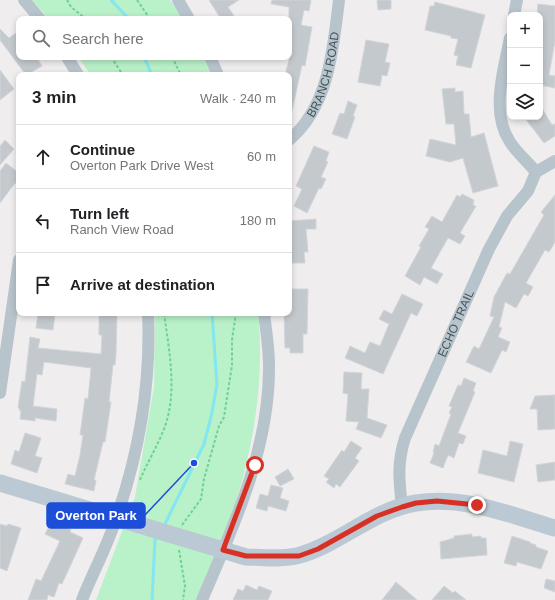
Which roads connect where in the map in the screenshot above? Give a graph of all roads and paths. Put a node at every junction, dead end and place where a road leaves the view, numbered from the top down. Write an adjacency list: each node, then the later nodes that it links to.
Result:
1 (24, 0): 8 (street)
2 (67, 0): 9 (path)
3 (137, 0): 10 (path)
4 (178, 0): 11 (street)
5 (339, 0): 21 (street, BRANCH ROAD)
6 (517, 0): 7 (street)
7 (515, 12)
8 (37, 16)
9 (82, 16)
10 (148, 16)
11 (187, 16)
12 (508, 48): 23 (street)
13 (69, 60): 17 (street)
14 (112, 60): 18 (path)
15 (174, 60): 19 (path)
16 (211, 60): 20 (street)
17 (76, 72)
18 (121, 72)
19 (180, 72)
20 (217, 72)
21 (292, 138)
22 (555, 161): 23 (street)
23 (536, 172): 30 (street, ECHO TRAIL)
24 (16, 281): 28 (street)
25 (148, 316): 31 (street)
26 (236, 316): 33 (path)
27 (264, 316): 34 (street)
28 (0, 393)
29 (0, 483): 31 (street)
30 (402, 507): 32 (street); 34 (street)
31 (117, 518): 33 (street); 35 (street)
32 (555, 528)
33 (177, 532): 34 (street); 36 (path)
34 (223, 550): 37 (street)
35 (82, 600)
36 (183, 600)
37 (202, 600)

